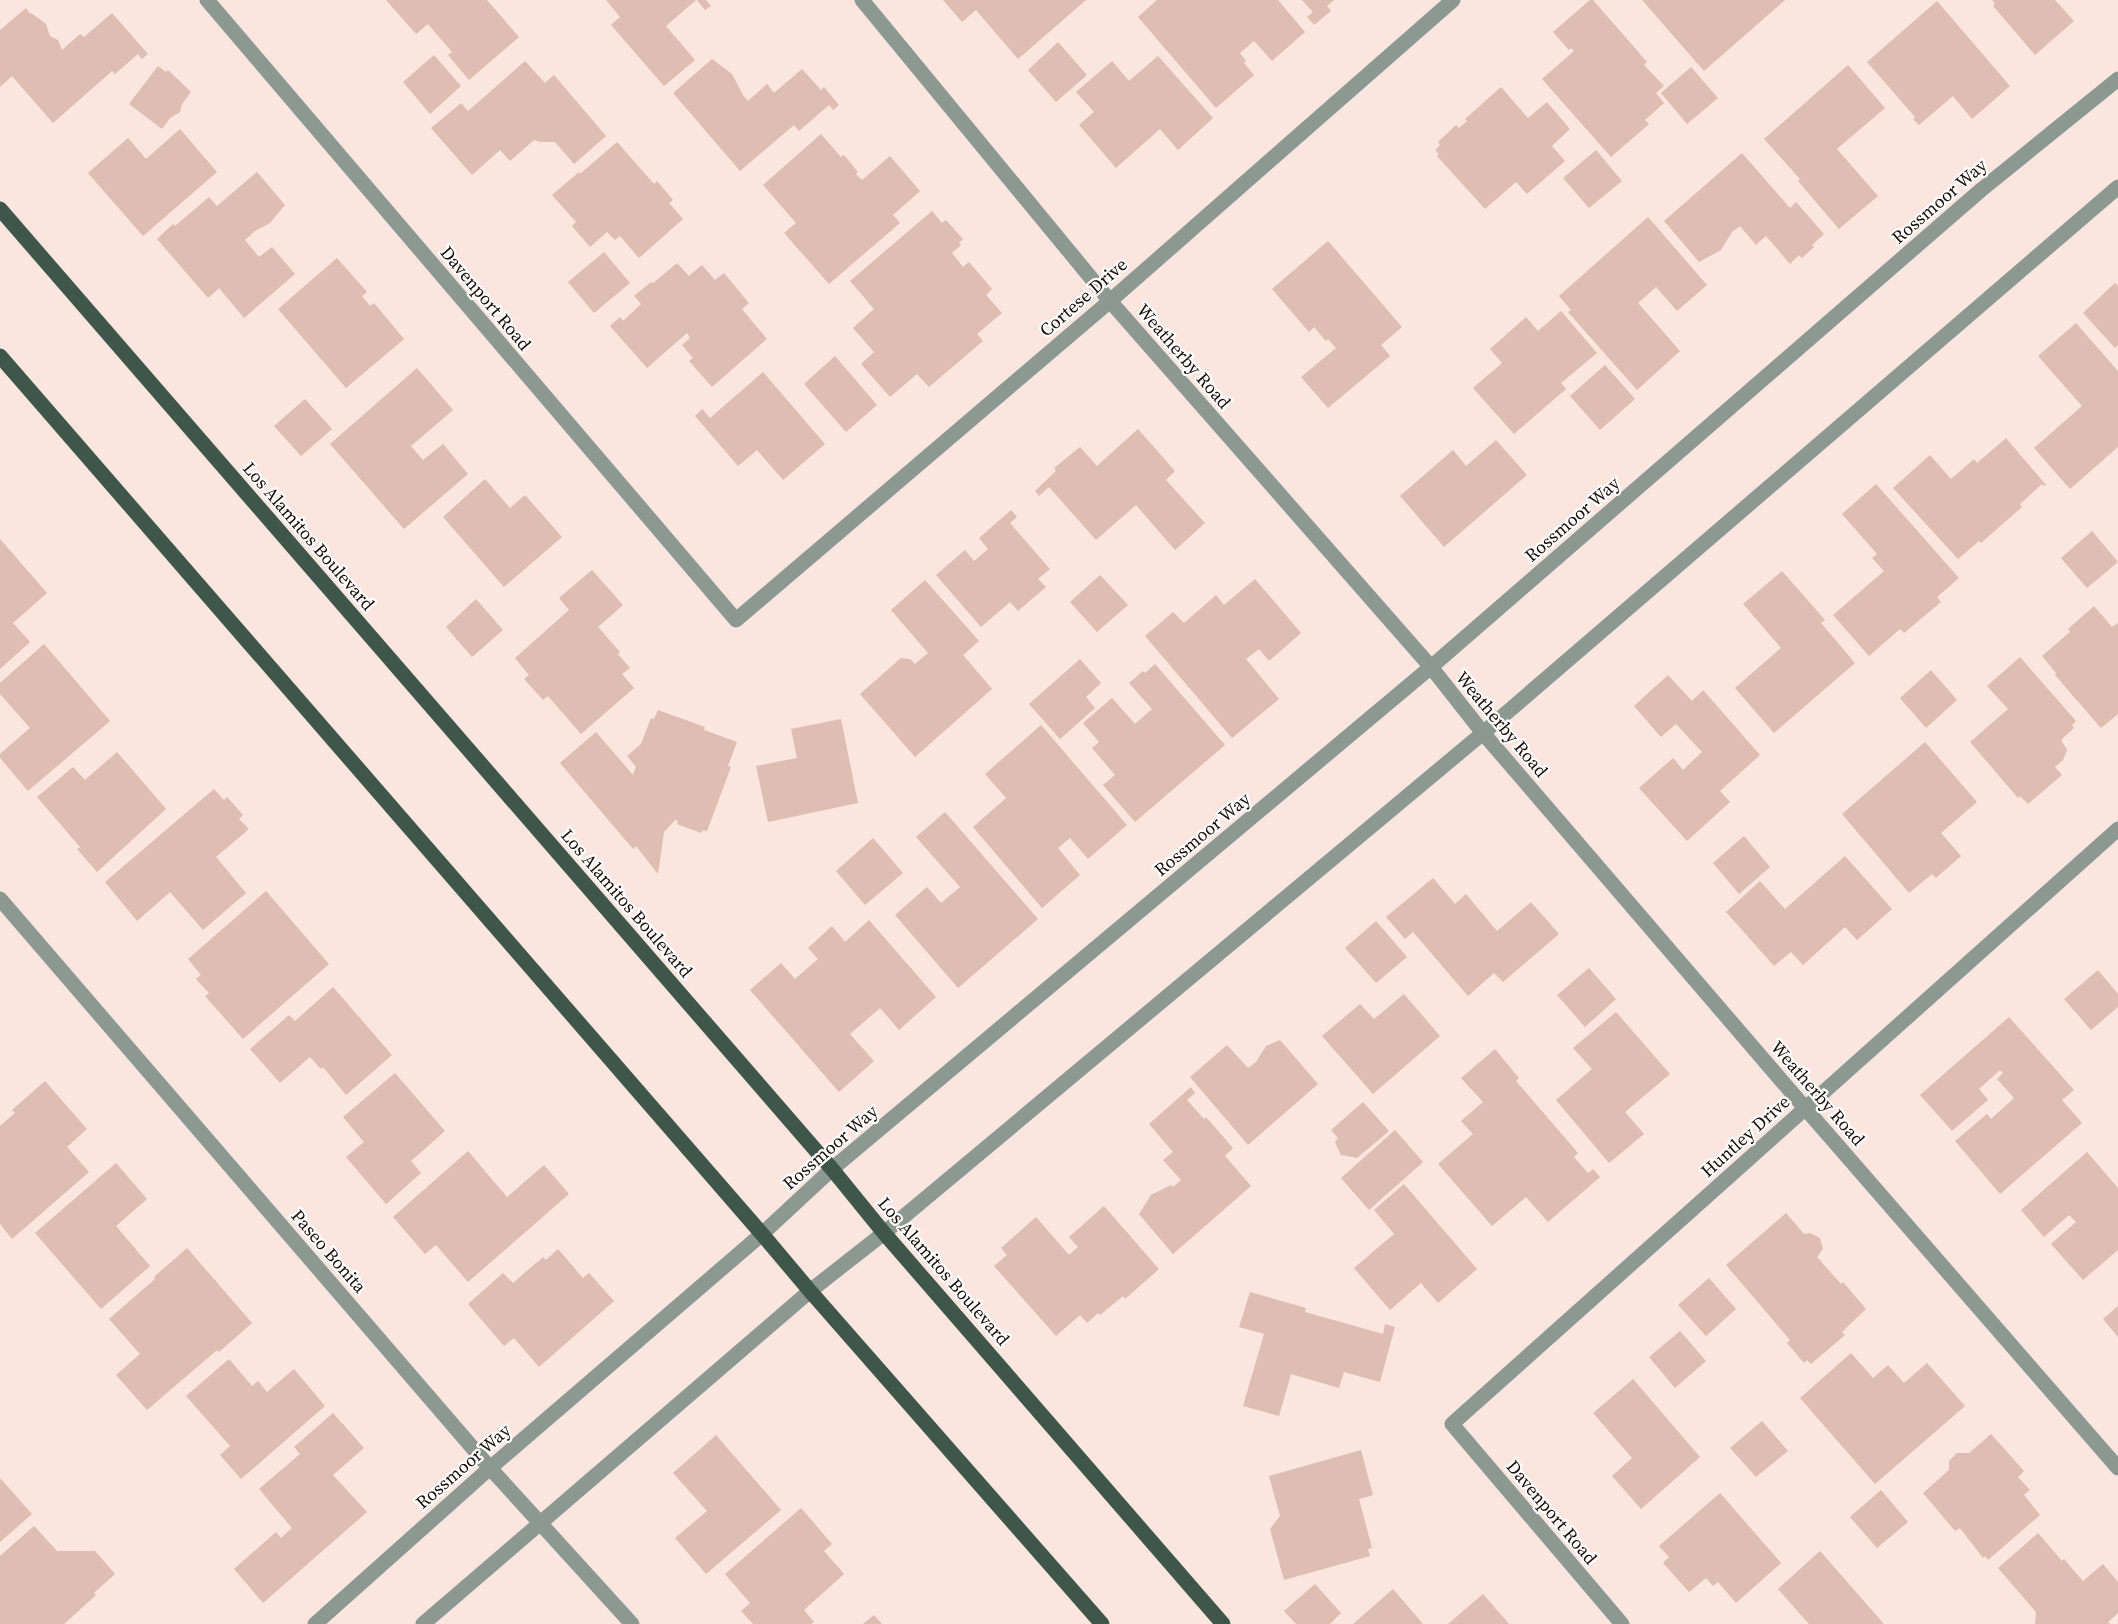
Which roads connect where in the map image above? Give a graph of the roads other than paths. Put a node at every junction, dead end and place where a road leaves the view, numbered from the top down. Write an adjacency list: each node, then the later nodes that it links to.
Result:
1 (207, 0): 9 (street, Davenport Road)
2 (861, 0): 7 (street, Weatherby Road)
3 (1453, 0): 7 (street, Cortese Drive)
4 (2118, 79): 10 (street, Rossmoor Way)
5 (2118, 187): 11 (street)
6 (0, 209): 15 (main road, Los Alamitos Boulevard)
7 (1110, 301): 9 (street, Cortese Drive); 10 (street, Weatherby Road)
8 (0, 356): 17 (main road)
9 (736, 620)
10 (1431, 667): 11 (street, Weatherby Road); 15 (street, Rossmoor Way)
11 (1483, 733): 14 (street, Weatherby Road); 16 (street)
12 (2118, 829): 14 (street, Huntley Drive)
13 (0, 899): 20 (street, Paseo Bonita)
14 (1805, 1108): 19 (street, Huntley Drive); 21 (street, Weatherby Road)
15 (832, 1169): 16 (main road, Los Alamitos Boulevard); 17 (street, Rossmoor Way)
16 (884, 1233): 18 (street); 27 (main road, Los Alamitos Boulevard)
17 (762, 1234): 18 (main road); 20 (street, Rossmoor Way)
18 (810, 1291): 22 (street); 26 (main road)
19 (1452, 1425): 28 (street, Davenport Road)
20 (490, 1468): 22 (street, Paseo Bonita); 23 (street, Rossmoor Way)
21 (2118, 1468)
22 (539, 1522): 24 (street); 25 (street, Paseo Bonita)
23 (315, 1624)
24 (423, 1624)
25 (632, 1624)
26 (1102, 1624)
27 (1223, 1624)
28 (1622, 1624)

